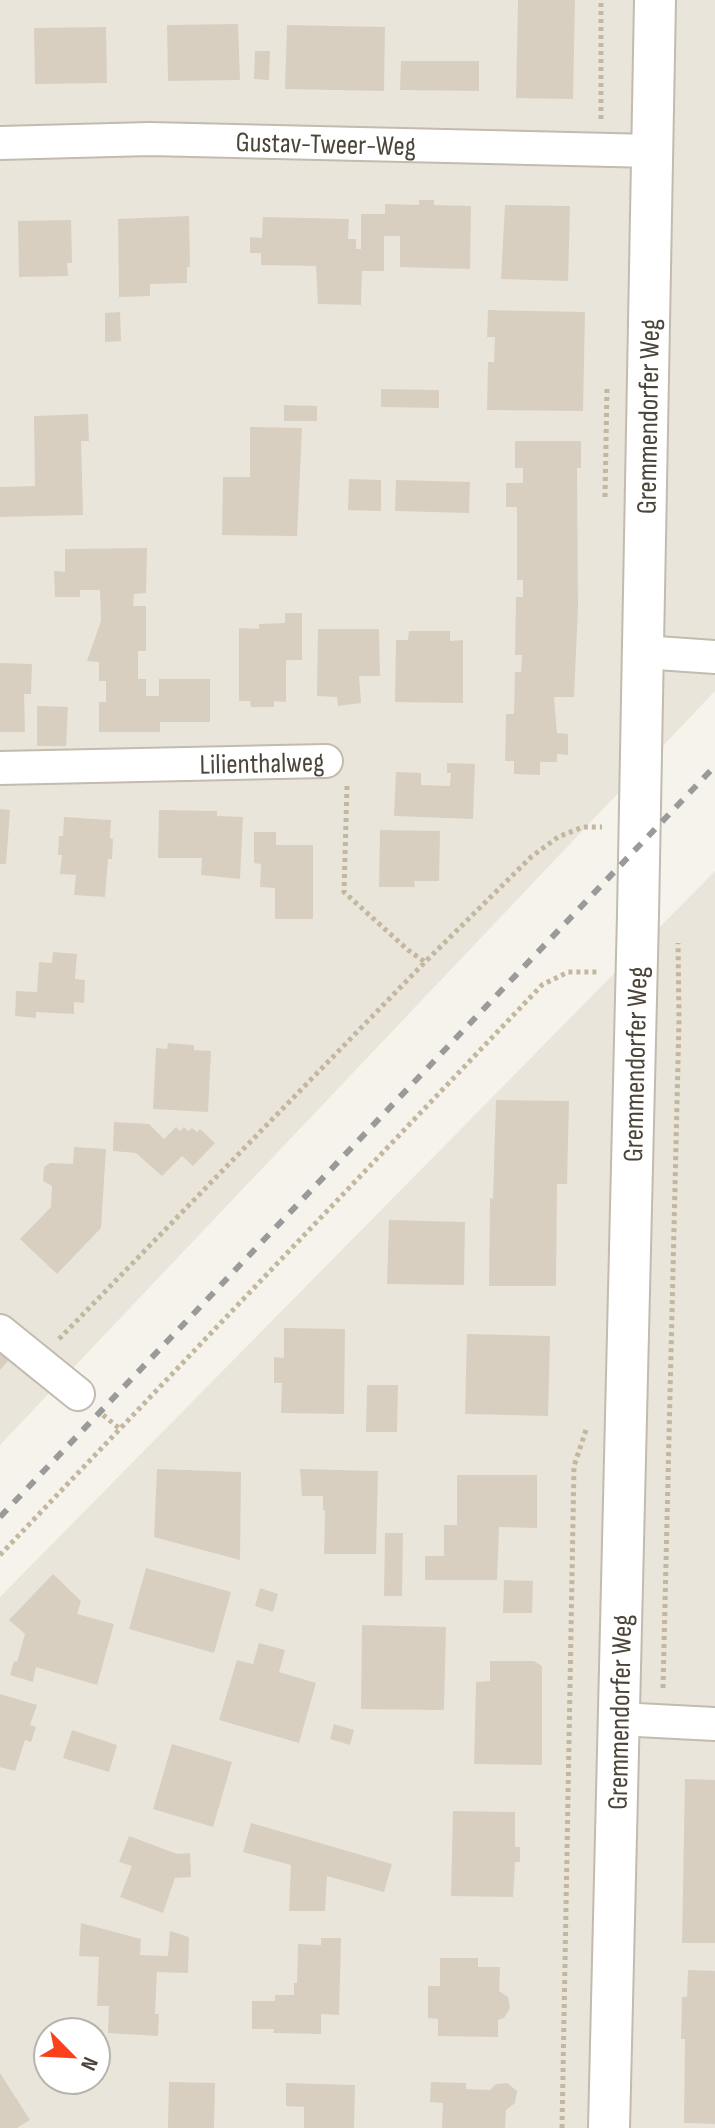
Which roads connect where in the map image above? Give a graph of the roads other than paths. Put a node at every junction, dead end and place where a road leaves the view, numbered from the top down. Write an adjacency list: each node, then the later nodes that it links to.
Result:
1 (655, 0): 3 (street, Gremmendorfer Weg)
2 (0, 143): 3 (street, Gustav-Tweer-Weg)
3 (652, 151): 4 (street, Gremmendorfer Weg)
4 (643, 652): 5 (street); 10 (street, Gremmendorfer Weg)
5 (715, 657)
6 (326, 761): 7 (street, Lilienthalweg)
7 (0, 768)
8 (0, 1331): 9 (street)
9 (78, 1394)
10 (618, 1719): 11 (street); 12 (street, Gremmendorfer Weg)
11 (715, 1724)
12 (609, 2128)

